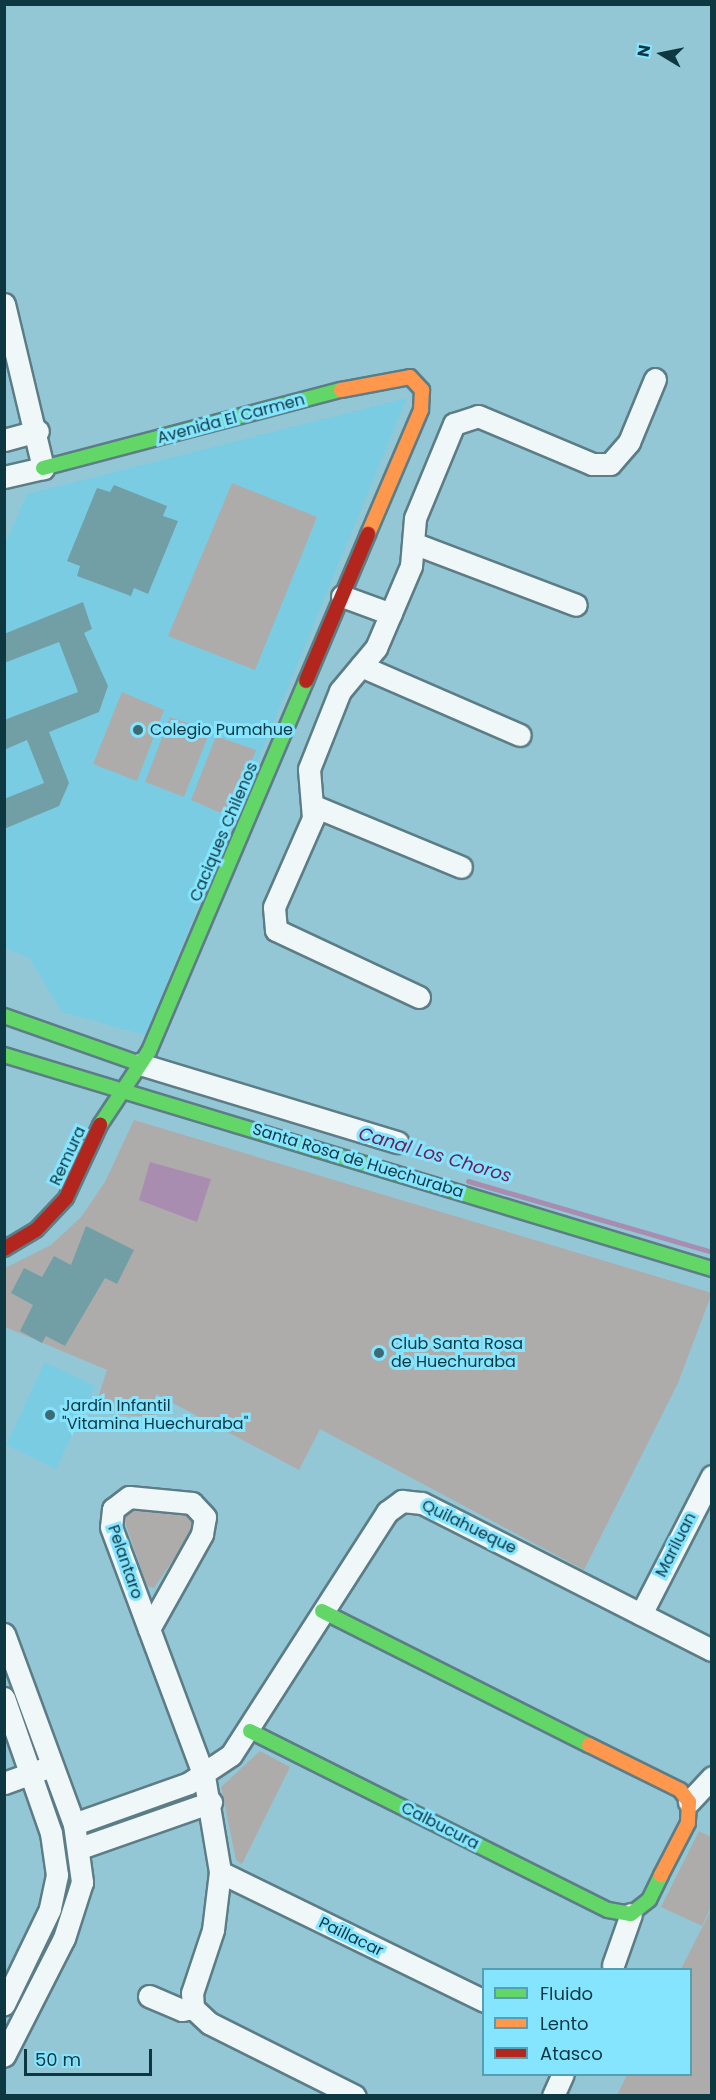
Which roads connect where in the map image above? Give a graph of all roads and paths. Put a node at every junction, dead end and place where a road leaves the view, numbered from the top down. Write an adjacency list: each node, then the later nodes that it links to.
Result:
1 (4, 304): 4 (street)
2 (655, 379): 8 (street)
3 (418, 382): 6 (street, Avenida El Carmen); 9 (street, Caciques Chilenos)
4 (38, 431): 5 (street); 6 (street)
5 (4, 440)
6 (43, 468): 7 (street, Avenida El Carmen)
7 (4, 477)
8 (413, 543): 10 (street); 11 (street)
9 (342, 596): 11 (street); 19 (street, Caciques Chilenos)
10 (576, 605)
11 (391, 614): 12 (street)
12 (361, 666): 13 (street); 14 (street)
13 (520, 735)
14 (314, 806): 15 (street); 16 (street)
15 (461, 867)
16 (419, 997)
17 (4, 1016): 19 (street, Santa Rosa de Huechuraba)
18 (4, 1055): 20 (street, Santa Rosa de Huechuraba)
19 (140, 1064): 20 (street, Caciques Chilenos); 21 (street, Santa Rosa de Huechuraba)
20 (119, 1089): 22 (street, Remura); 23 (street, Santa Rosa de Huechuraba)
21 (397, 1142)
22 (4, 1249)
23 (711, 1269)
24 (711, 1476): 26 (street, Mariluan)
25 (322, 1611): 26 (street, Quilahueque); 31 (street, Quilahueque); 38 (street)
26 (641, 1614): 29 (street, Quilahueque)
27 (149, 1629): 27 (street, Pelantaro); 34 (street, Pelantaro)
28 (4, 1634): 32 (street)
29 (711, 1650)
30 (4, 1698): 33 (street)
31 (250, 1731): 34 (street, Quilahueque); 42 (street, Calbucura)
32 (53, 1764): 33 (street); 39 (street)
33 (32, 1773): 36 (street); 46 (street)
34 (204, 1776): 37 (street); 39 (street)
35 (711, 1777): 38 (street)
36 (4, 1783)
37 (211, 1802): 40 (street); 41 (street)
38 (689, 1802): 42 (street)
39 (74, 1824): 40 (street)
40 (80, 1848): 48 (street)
41 (220, 1872): 45 (street, Paillacar); 47 (street)
42 (631, 1914): 43 (street)
43 (613, 1965)
44 (149, 1996): 47 (street)
45 (482, 2001)
46 (4, 2004)
47 (193, 2008): 50 (street)
48 (4, 2056)
49 (562, 2076): 51 (street)
50 (355, 2096)
51 (553, 2096)

